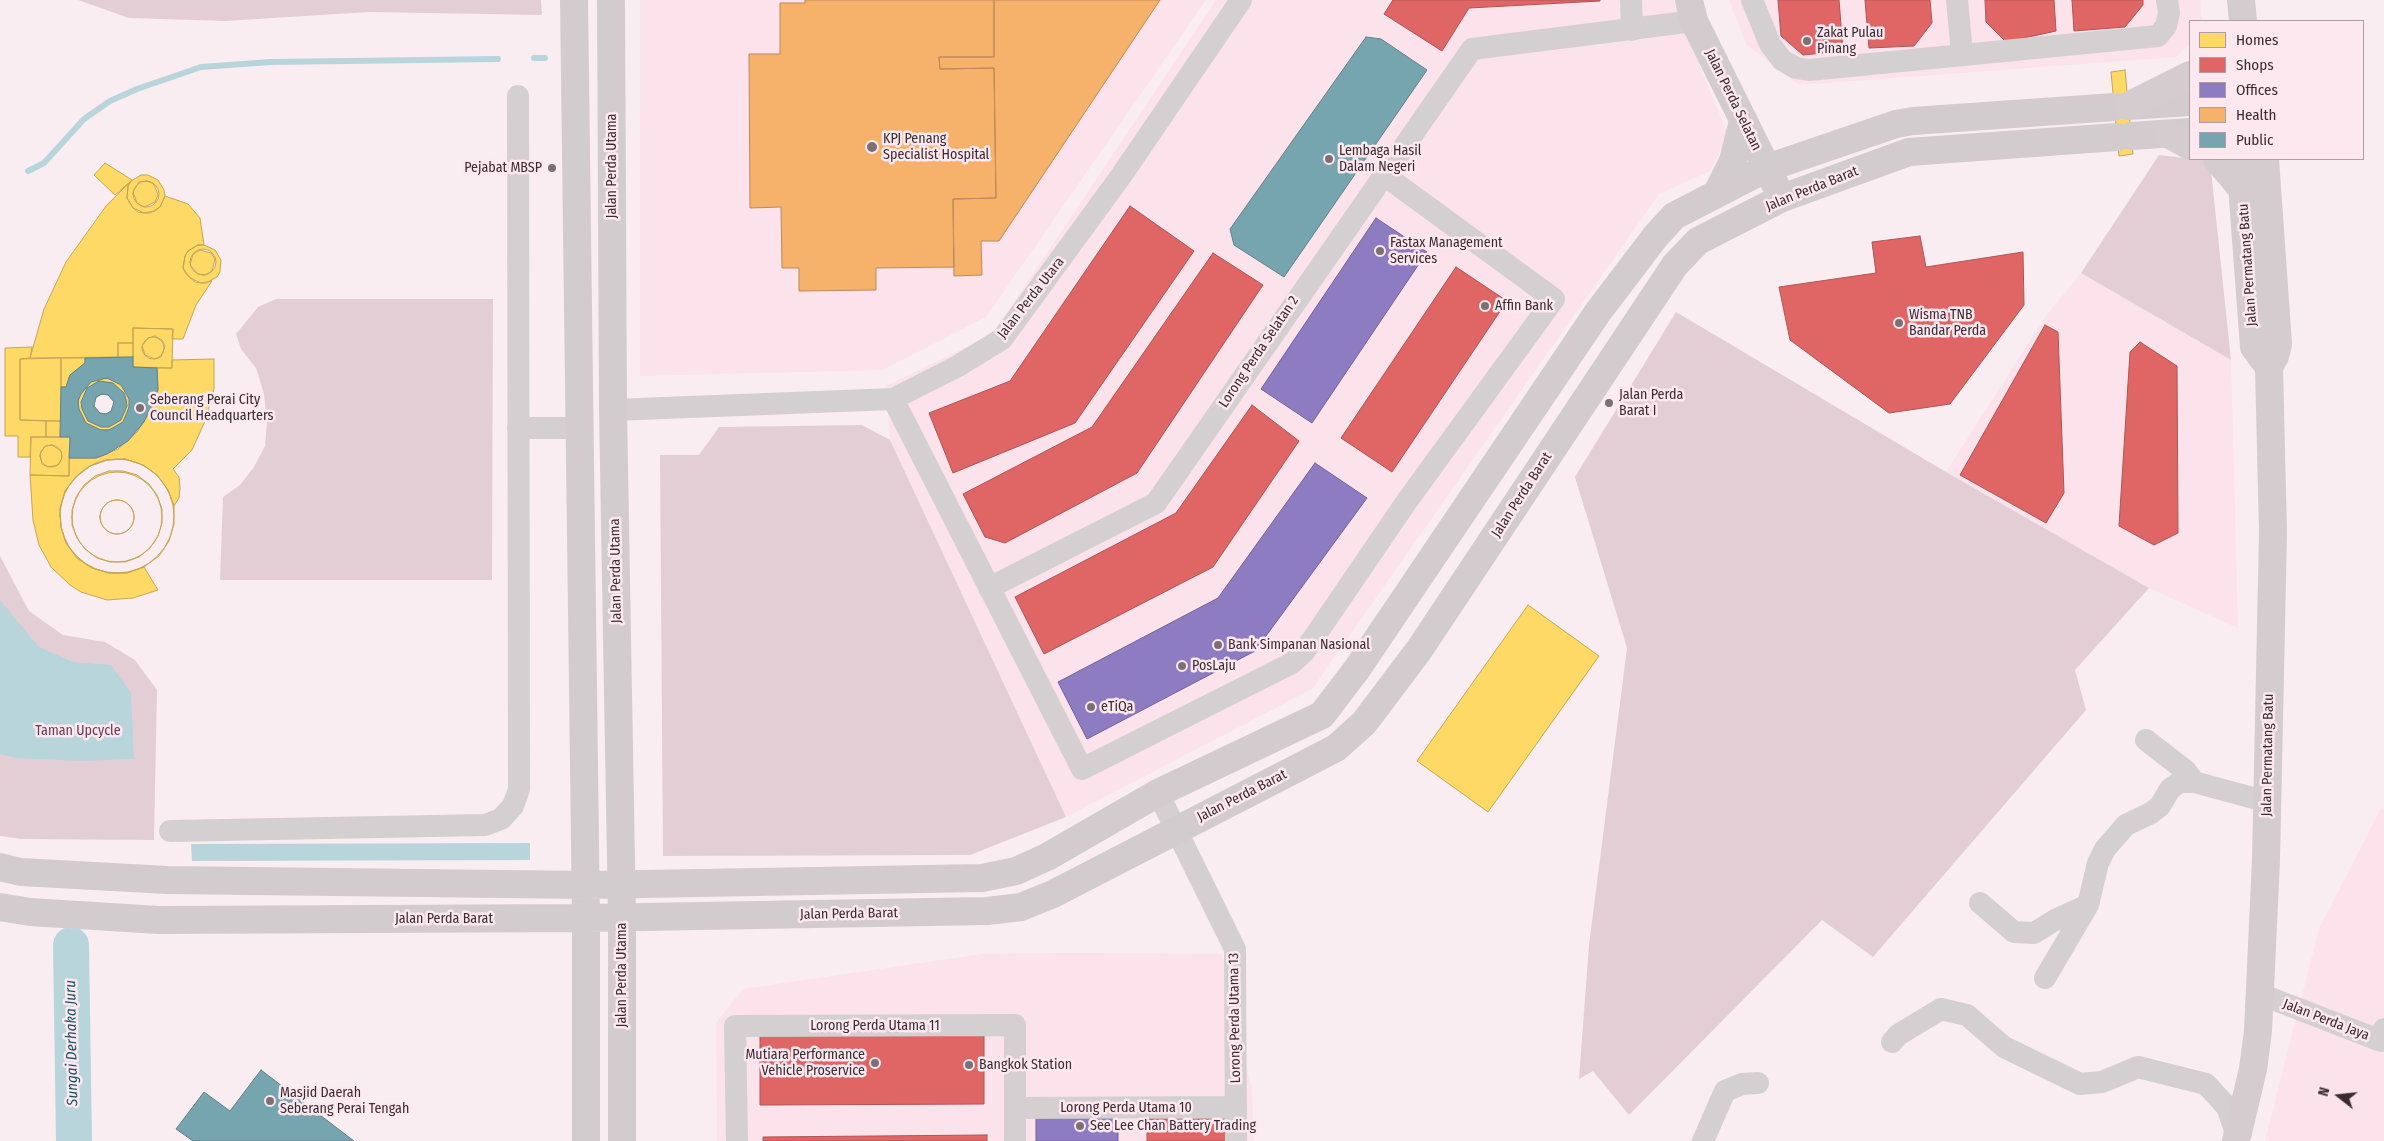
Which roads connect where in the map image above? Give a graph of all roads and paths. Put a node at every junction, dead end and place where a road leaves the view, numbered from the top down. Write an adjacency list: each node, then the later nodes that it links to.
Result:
1 (574, 0): 29 (street)
2 (611, 0): 27 (street, Jalan Perda Utama)
3 (1241, 0): 26 (street, Jalan Perda Utara)
4 (1631, 0): 9 (street)
5 (1752, 0): 10 (street)
6 (1958, 0): 10 (street)
7 (2167, 0): 10 (street)
8 (1692, 10): 9 (street); 15 (street, Jalan Perda Selatan)
9 (1632, 30): 21 (street, Lorong Perda Selatan 2)
10 (1962, 54)
11 (2189, 75): 14 (main road)
12 (518, 96): 28 (street)
13 (2189, 102): 14 (street)
14 (2121, 106): 20 (street)
15 (1743, 121): 20 (street, Jalan Perda Selatan); 23 (street)
16 (2183, 137): 24 (street, Jalan Perda Barat)
17 (2218, 160): 22 (main road)
18 (2240, 160): 22 (main road, Jalan Permatang Batu)
19 (2265, 160): 25 (main road, Jalan Permatang Batu)
20 (1767, 168): 23 (street); 24 (street, Jalan Perda Selatan)
21 (1384, 175): 30 (street, Lorong Perda Selatan 2); 30 (street)
22 (2242, 189): 25 (main road, Jalan Permatang Batu)
23 (1716, 193): 31 (street)
24 (1782, 198): 32 (street, Jalan Perda Barat)
25 (2269, 367): 36 (main road, Jalan Permatang Batu)
26 (893, 399): 27 (street, Jalan Perda Utara); 30 (street)
27 (613, 410): 40 (street, Jalan Perda Utama)
28 (518, 428): 29 (street); 38 (street)
29 (579, 428): 41 (street)
30 (989, 588)
31 (1358, 669): 32 (street); 35 (street)
32 (1386, 693): 37 (street, Jalan Perda Barat)
33 (2146, 740): 34 (street)
34 (2194, 782): 36 (street); 43 (street)
35 (1158, 793): 37 (street, Lorong Perda Utama 13); 40 (street)
36 (2268, 802): 48 (main road, Jalan Permatang Batu)
37 (1176, 830): 46 (street, Jalan Perda Barat); 52 (street, Lorong Perda Utama 13)
38 (170, 831)
39 (11, 870): 41 (street)
40 (621, 884): 41 (street); 46 (street, Jalan Perda Utama)
41 (586, 885): 45 (street)
42 (1980, 903): 43 (street)
43 (2088, 905): 47 (street)
44 (8, 908): 45 (street, Jalan Perda Barat)
45 (586, 918): 46 (street, Jalan Perda Barat); 55 (street)
46 (622, 918): 56 (street, Jalan Perda Utama)
47 (2045, 978)
48 (2260, 994): 49 (street, Jalan Perda Jaya); 54 (main road, Jalan Permatang Batu)
49 (2383, 1037)
50 (1892, 1042): 54 (street)
51 (1758, 1083): 60 (street)
52 (1236, 1107): 53 (street, Lorong Perda Utama 10); 59 (street, Lorong Perda Utama 13)
53 (1015, 1108): 57 (street, Lorong Perda Utama 11); 58 (street)
54 (2236, 1138)
55 (586, 1141)
56 (622, 1141)
57 (737, 1141)
58 (1015, 1141)
59 (1236, 1141)
60 (1703, 1141)

